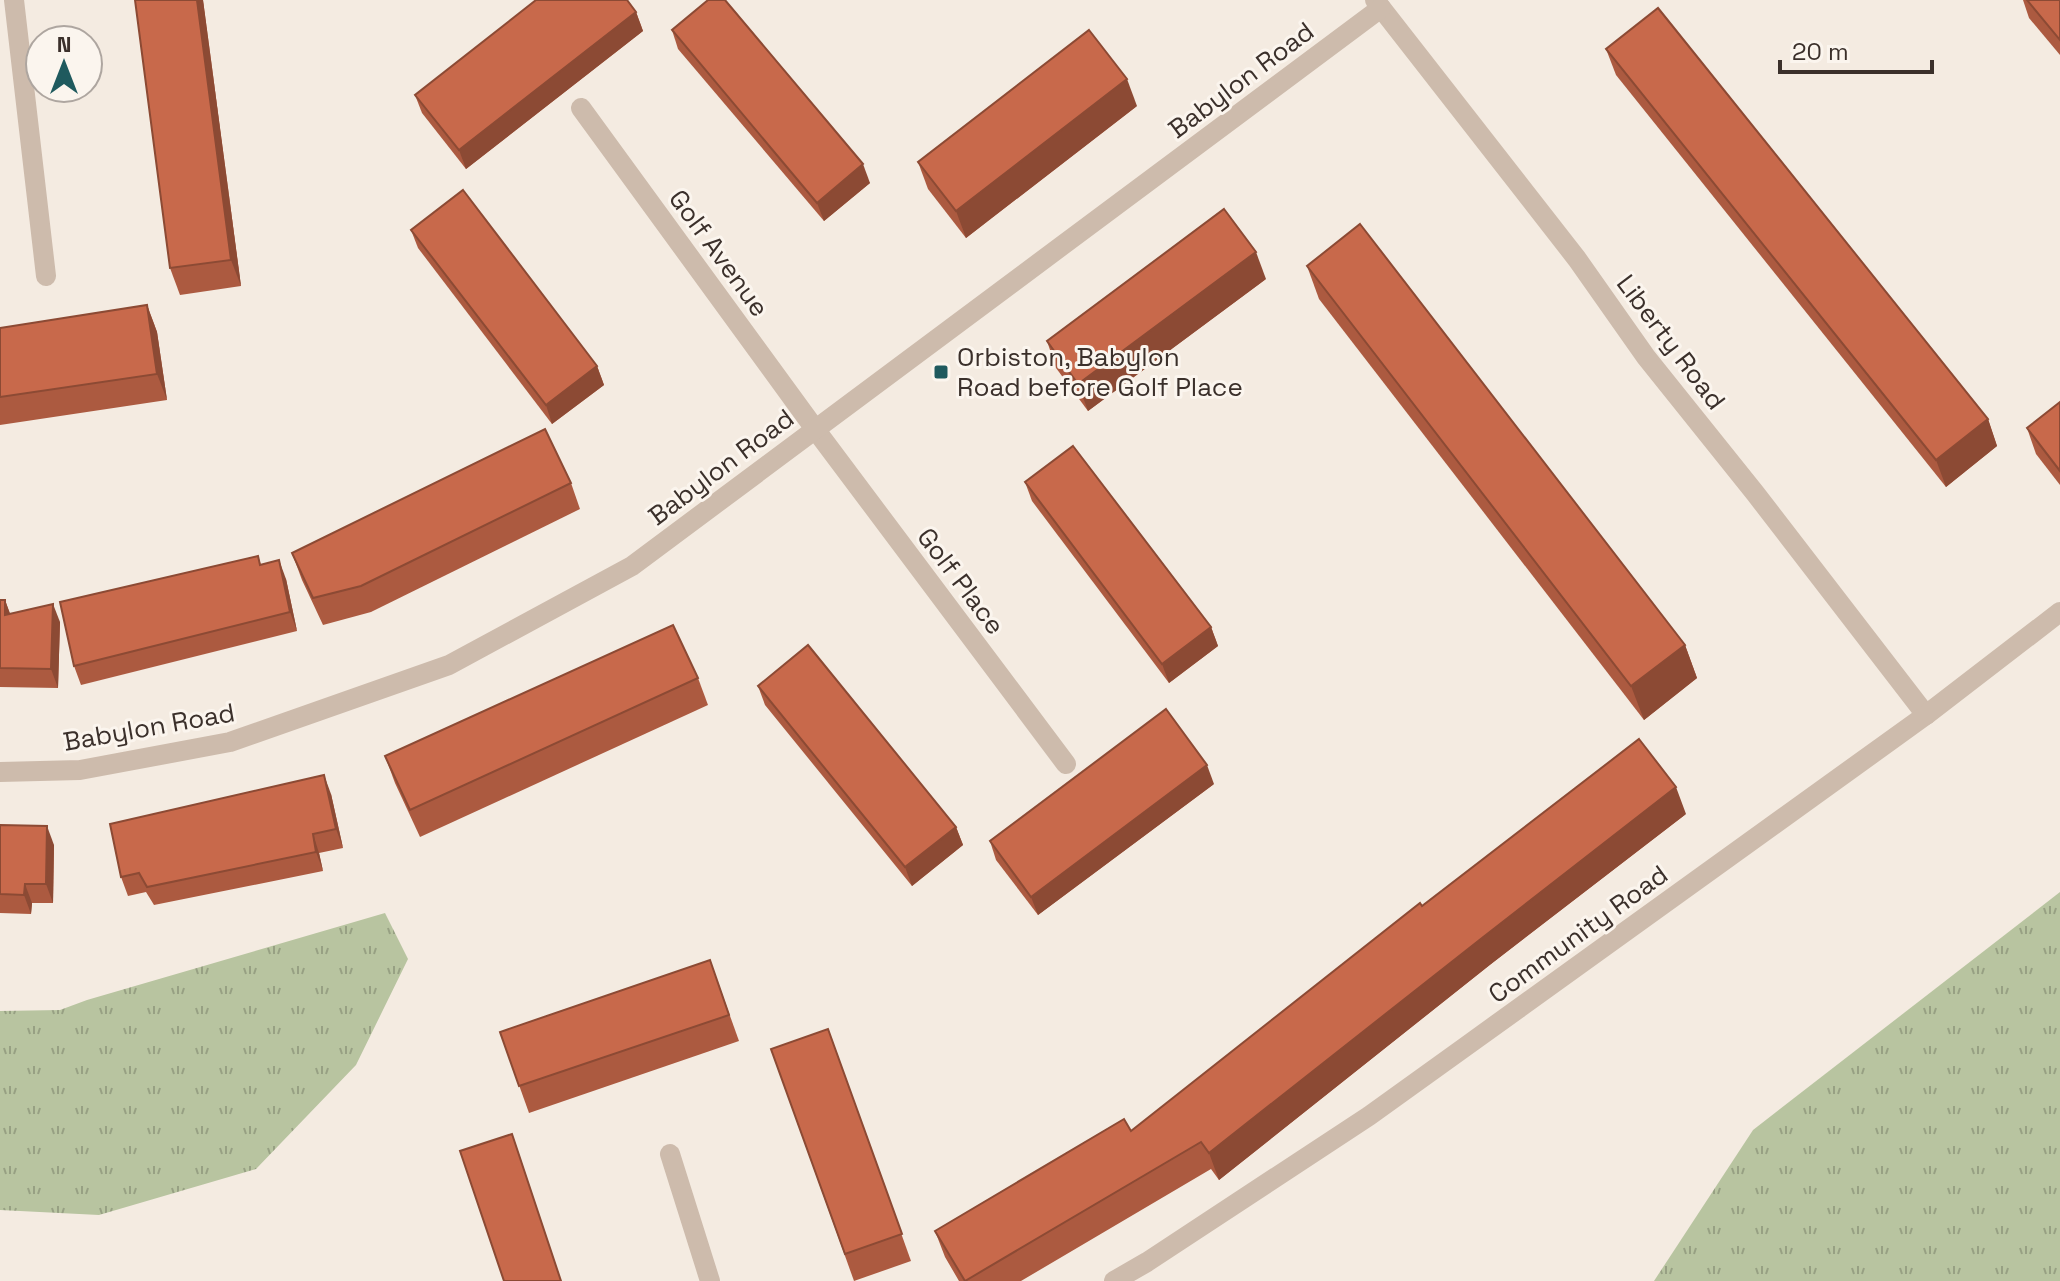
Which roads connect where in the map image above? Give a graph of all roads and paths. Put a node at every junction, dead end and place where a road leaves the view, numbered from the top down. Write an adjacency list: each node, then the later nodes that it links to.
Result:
1 (14, 0): 4 (street)
2 (1378, 4): 5 (street, Babylon Road); 7 (street, Liberty Road)
3 (581, 108): 5 (street, Golf Avenue)
4 (46, 276)
5 (815, 429): 8 (street, Golf Place); 9 (street, Babylon Road)
6 (2060, 612): 7 (street, Community Road)
7 (1926, 715): 12 (street, Community Road)
8 (1066, 764)
9 (0, 772)
10 (670, 1154): 11 (street)
11 (710, 1281)
12 (1114, 1281)

